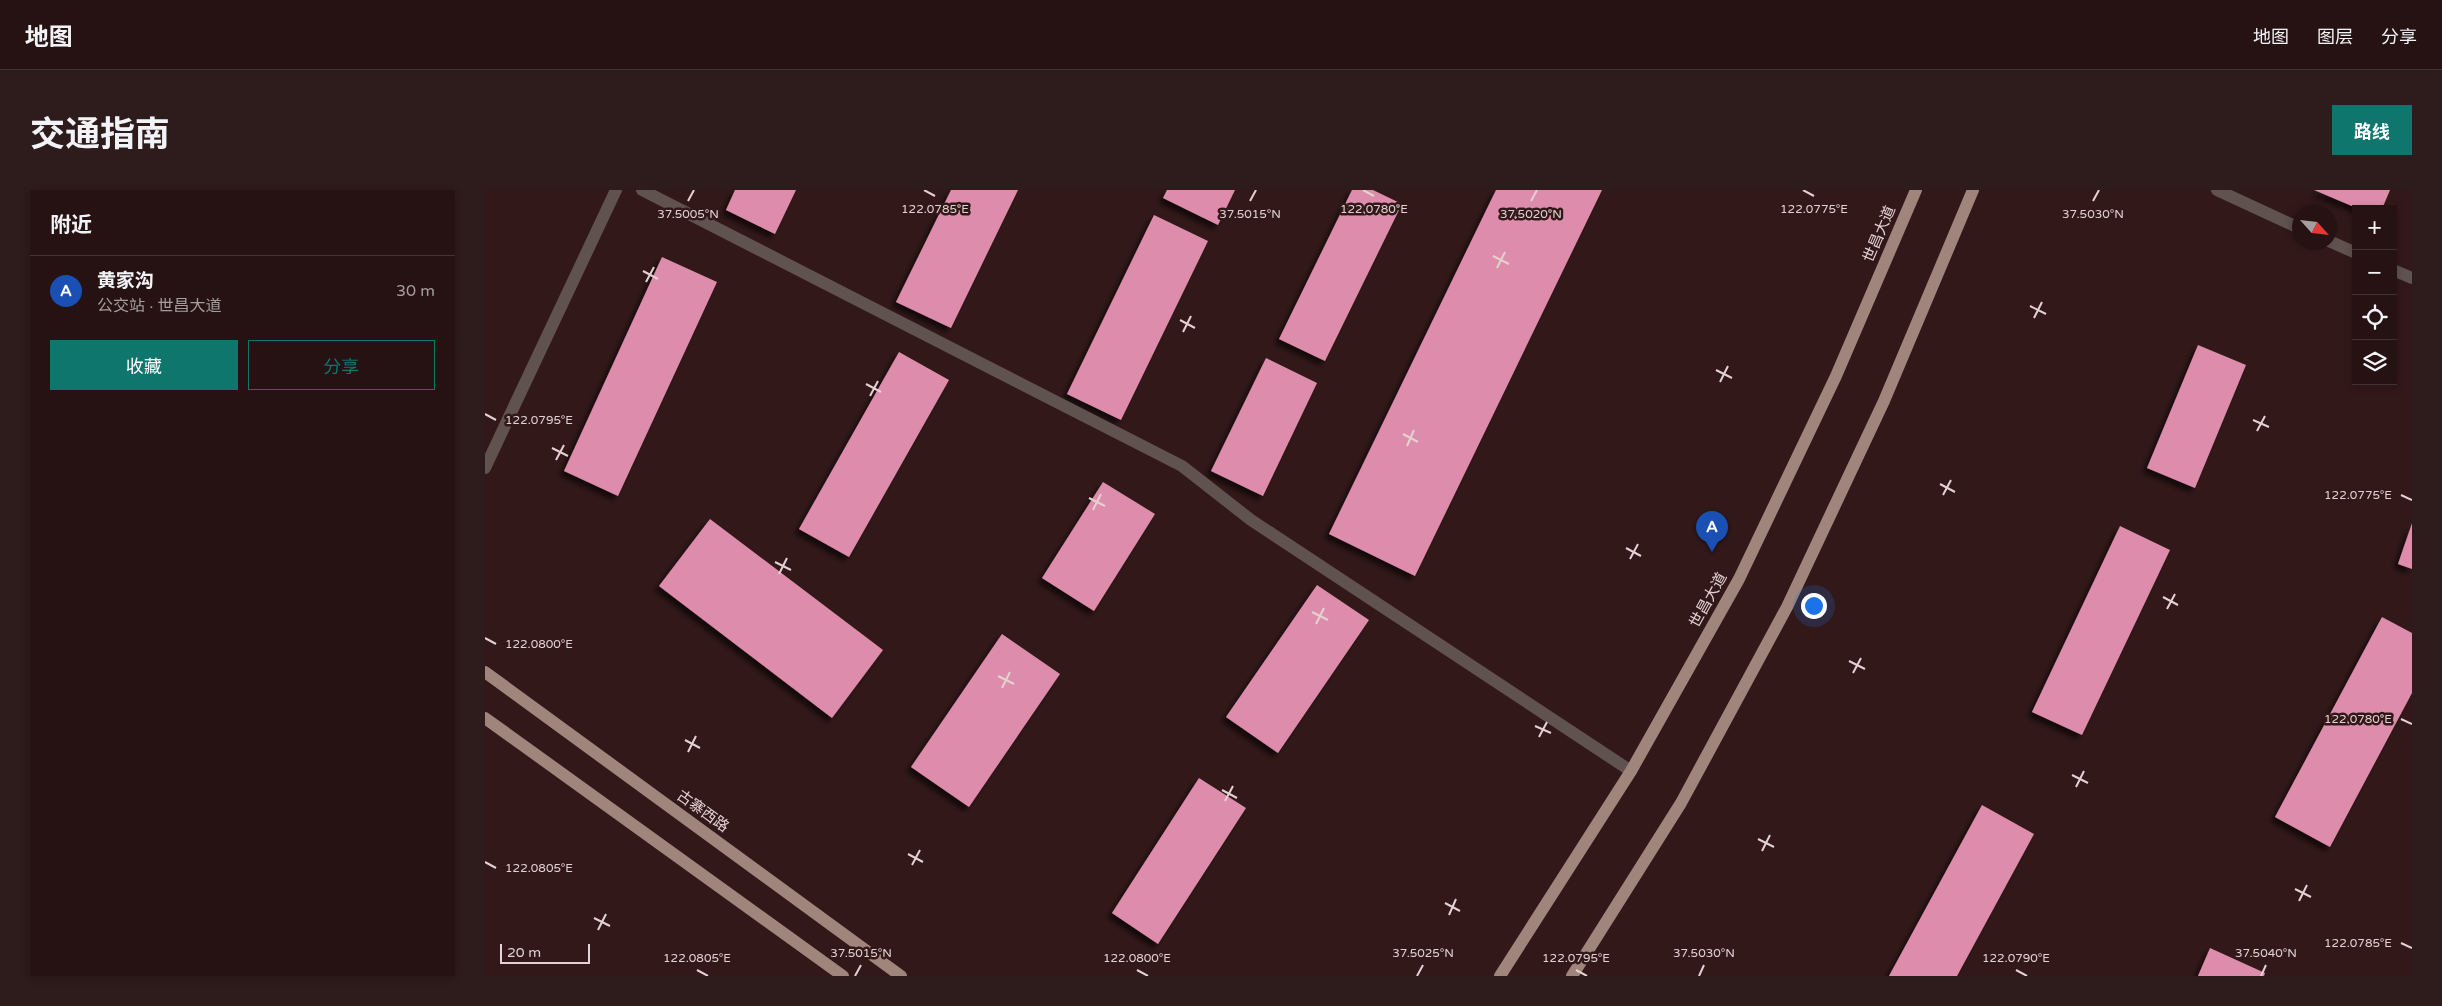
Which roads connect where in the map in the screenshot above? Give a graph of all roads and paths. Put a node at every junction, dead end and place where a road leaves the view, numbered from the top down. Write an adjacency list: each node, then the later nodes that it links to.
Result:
1 (616, 190): 11 (street)
2 (642, 190): 14 (street)
3 (1916, 190): 14 (main road, 世昌大道)
4 (1973, 190): 18 (main road)
5 (2217, 190): 6 (street)
6 (2292, 225)
7 (2337, 245): 8 (street)
8 (2352, 251)
9 (2397, 272): 10 (street)
10 (2412, 278)
11 (485, 468)
12 (485, 672): 16 (main road, 古寨西路)
13 (485, 718): 15 (main road)
14 (1631, 770): 17 (main road, 世昌大道)
15 (843, 976)
16 (901, 976)
17 (1501, 976)
18 (1572, 976)

